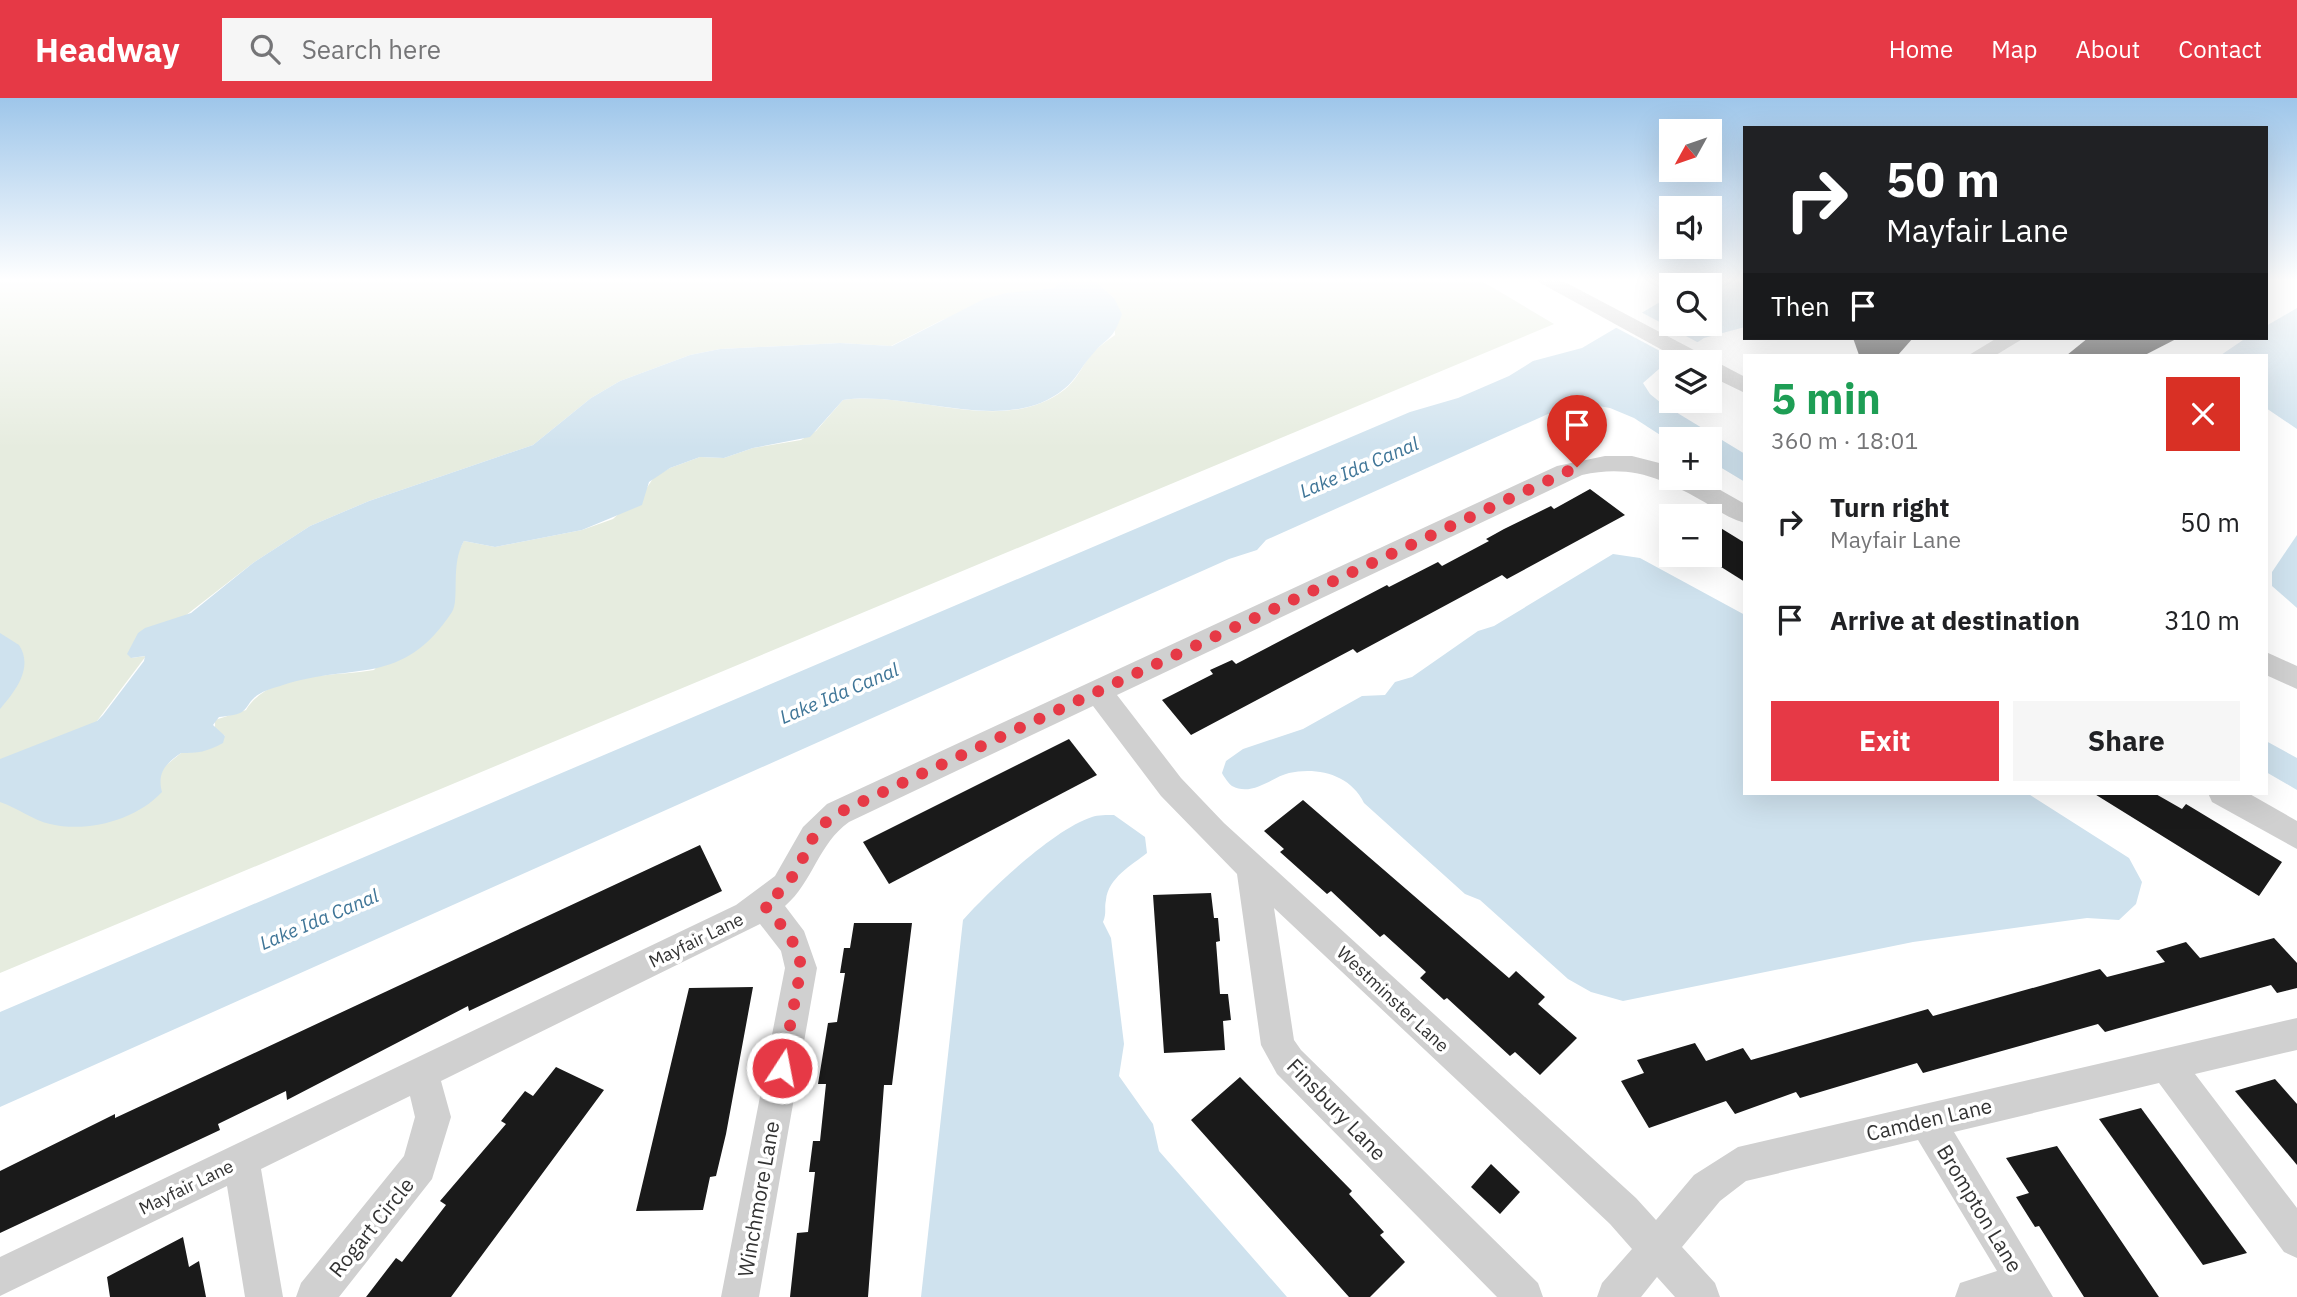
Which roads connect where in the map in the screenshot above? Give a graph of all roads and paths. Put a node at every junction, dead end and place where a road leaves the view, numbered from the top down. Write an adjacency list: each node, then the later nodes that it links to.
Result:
1 (1651, 336): 3 (street)
2 (2009, 340): 4 (street)
3 (1677, 350)
4 (1982, 354)
5 (1722, 374): 6 (street)
6 (1743, 385)
7 (1659, 471): 12 (street, Mayfair Lane)
8 (1702, 490): 9 (street)
9 (1743, 513)
10 (2268, 663): 11 (street)
11 (2297, 678)
12 (1098, 691): 15 (street, Westminster Lane); 16 (street, Mayfair Lane)
13 (2226, 795): 14 (street)
14 (2297, 836)
15 (1252, 869): 23 (street, Westminster Lane); 29 (street, Finsbury Lane)
16 (764, 905): 19 (street, Mayfair Lane); 28 (street, Winchmore Lane)
17 (2297, 1034): 18 (street, Camden Lane)
18 (2167, 1065): 20 (street, Camden Lane); 22 (street)
19 (422, 1073): 21 (street, Mayfair Lane); 27 (street, Rogart Circle)
20 (1926, 1120): 23 (street, Camden Lane); 25 (street, Brompton Lane)
21 (241, 1160): 24 (street, Mayfair Lane); 26 (street)
22 (2297, 1240)
23 (1658, 1247): 30 (street, Camden Lane); 31 (street, Westminster Lane)
24 (0, 1277)
25 (2029, 1290): 32 (street)
26 (264, 1297)
27 (315, 1297)
28 (740, 1297)
29 (1524, 1297)
30 (1616, 1297)
31 (1701, 1297)
32 (1973, 1297)

